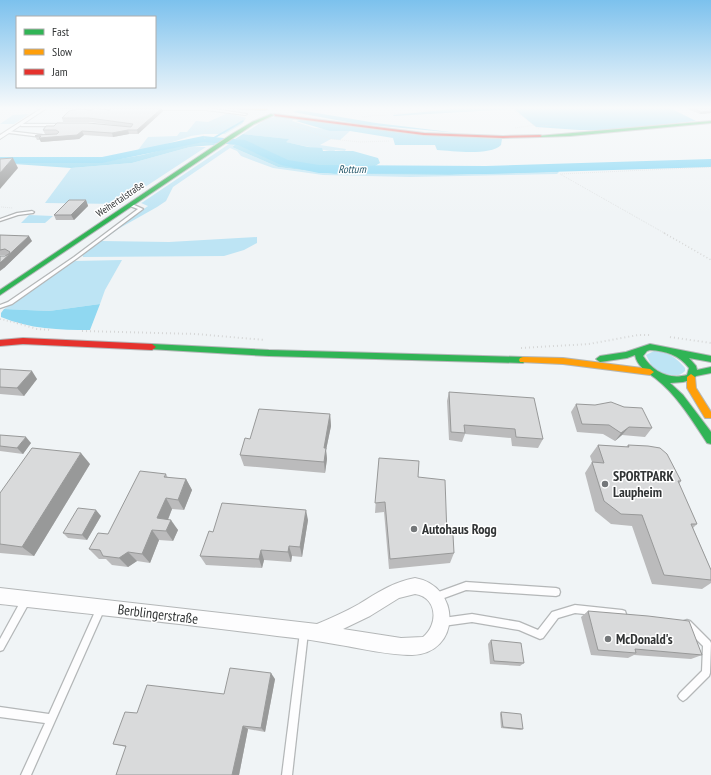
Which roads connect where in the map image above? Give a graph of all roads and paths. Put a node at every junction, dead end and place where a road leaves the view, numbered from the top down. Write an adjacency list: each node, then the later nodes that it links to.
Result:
1 (222, 144): 3 (main road, Weihertalstraße)
2 (711, 167): 6 (path)
3 (131, 205): 7 (main road, Weihertalstraße); 8 (lane)
4 (32, 212): 5 (lane)
5 (0, 220)
6 (711, 260)
7 (0, 293)
8 (0, 307)
9 (0, 319): 10 (path)
10 (51, 330)
11 (80, 332): 16 (path)
12 (656, 335): 19 (path)
13 (0, 336): 15 (main road)
14 (667, 337): 18 (path)
15 (23, 341): 17 (main road); 23 (main road)
16 (272, 341)
17 (0, 343)
18 (711, 343)
19 (519, 348)
20 (644, 349): 21 (main road); 23 (main road); 25 (main road)
21 (674, 351): 22 (main road); 26 (main road)
22 (711, 359)
23 (563, 361): 25 (main road)
24 (711, 370): 26 (main road)
25 (654, 374): 26 (main road); 28 (main road)
26 (692, 375): 27 (main road)
27 (711, 418)
28 (711, 440)
29 (556, 592): 31 (lane)
30 (0, 596): 32 (street, Berblingerstraße)
31 (436, 597): 36 (street); 37 (street)
32 (27, 599): 33 (street, Berblingerstraße); 38 (lane)
33 (102, 608): 37 (street, Berblingerstraße); 41 (lane)
34 (629, 615): 36 (lane)
35 (676, 620): 39 (lane)
36 (442, 623): 37 (street, Berblingerstraße)
37 (311, 632): 43 (lane)
38 (0, 647)
39 (683, 696)
40 (0, 712): 41 (lane)
41 (51, 719): 42 (lane)
42 (26, 775)
43 (287, 775)

